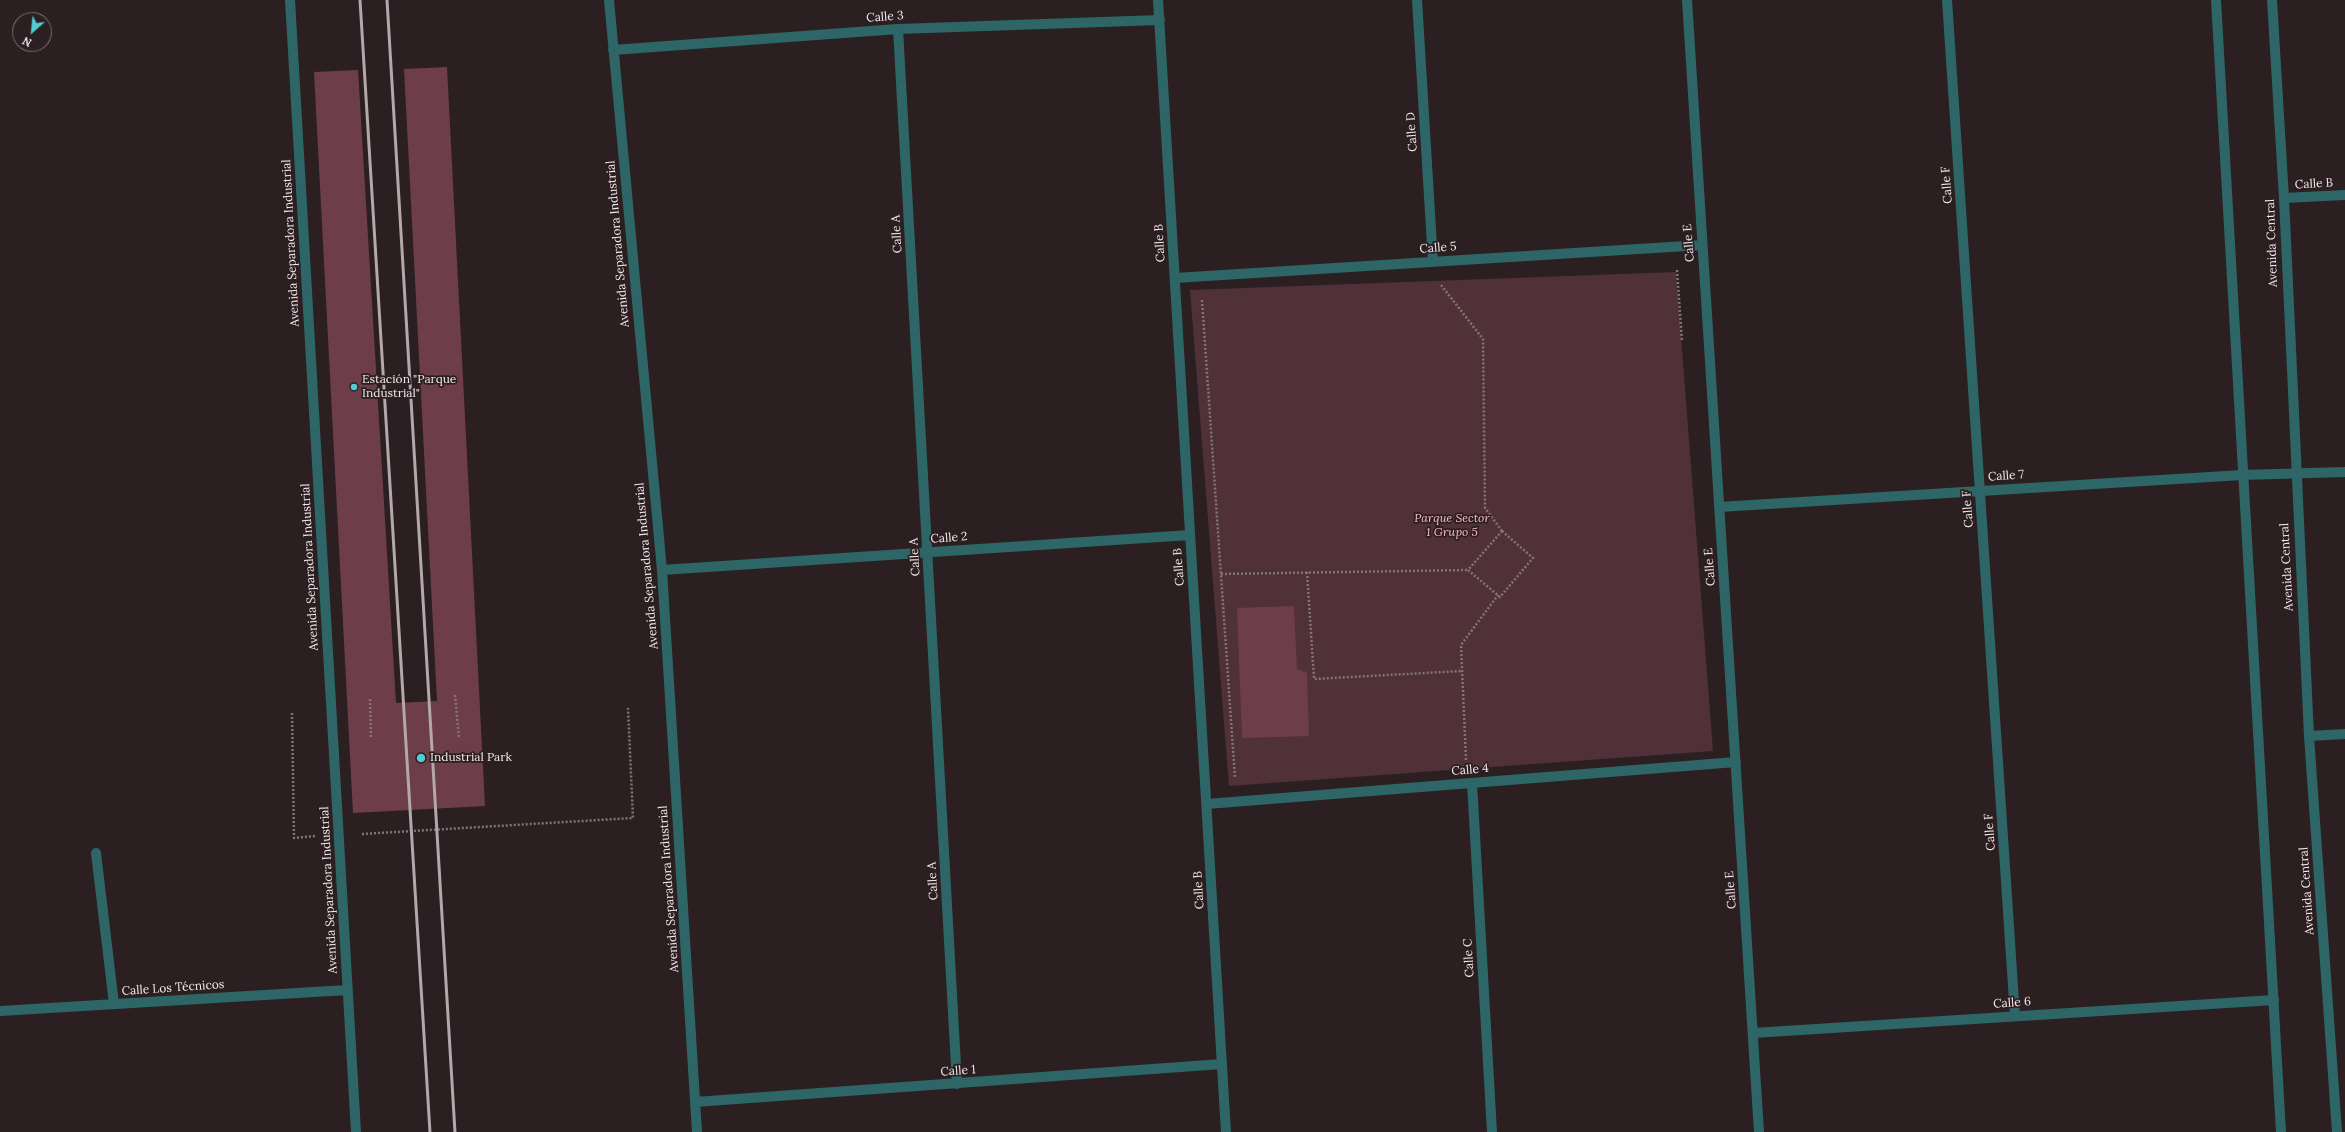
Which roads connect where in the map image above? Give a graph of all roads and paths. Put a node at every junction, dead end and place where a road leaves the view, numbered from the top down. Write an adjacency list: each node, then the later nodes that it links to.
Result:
1 (290, 0): 53 (street, Avenida Separadora Industrial)
2 (608, 0): 11 (street, Avenida Separadora Industrial)
3 (1158, 0): 9 (street, Calle B)
4 (1417, 0): 15 (street, Calle D)
5 (1687, 0): 14 (street, Calle E)
6 (1947, 0): 26 (street, Calle F)
7 (2216, 0): 24 (street)
8 (2272, 0): 13 (street, Avenida Central)
9 (1160, 20): 10 (street, Calle 3); 17 (street, Calle B)
10 (898, 29): 11 (street, Calle 3); 30 (street, Calle A)
11 (613, 50): 31 (street, Avenida Separadora Industrial)
12 (2345, 195): 13 (street, Calle B)
13 (2284, 198): 25 (street, Avenida Central)
14 (1702, 245): 15 (street, Calle 5); 27 (street, Calle E)
15 (1436, 262): 17 (street, Calle 5); 18 (path)
16 (1670, 270): 22 (path)
17 (1175, 278): 29 (street, Calle B)
18 (1441, 285): 19 (path); 20 (path); 28 (path)
19 (1449, 285)
20 (1433, 286)
21 (1210, 300): 35 (path)
22 (1683, 348)
23 (2345, 472): 25 (street)
24 (2242, 475): 25 (street, Calle 7); 26 (street, Calle 7); 54 (street)
25 (2295, 475): 43 (street, Avenida Central)
26 (1980, 491): 27 (street, Calle 7); 57 (street, Calle F)
27 (1719, 507): 46 (street, Calle E)
28 (1502, 531): 32 (path); 36 (path)
29 (1190, 535): 30 (street, Calle 2); 34 (street, Calle B)
30 (928, 553): 31 (street, Calle 2); 60 (street, Calle A)
31 (662, 570): 61 (street, Avenida Separadora Industrial)
32 (1468, 570): 33 (path); 36 (path)
33 (1307, 572): 35 (path); 37 (path)
34 (1193, 574): 35 (path); 49 (street, Calle B)
35 (1221, 574): 47 (path)
36 (1498, 595): 37 (path)
37 (1462, 671): 48 (path)
38 (455, 695): 45 (path)
39 (370, 699): 44 (path)
40 (628, 708): 50 (path)
41 (292, 713): 51 (path)
42 (2345, 734): 43 (street)
43 (2309, 736): 68 (street, Avenida Central)
44 (372, 738)
45 (459, 738)
46 (1736, 762): 48 (street, Calle 4); 58 (street, Calle E)
47 (1244, 778)
48 (1470, 783): 49 (street, Calle 4); 65 (street, Calle C)
49 (1207, 804): 59 (street, Calle B)
50 (360, 834)
51 (316, 836)
52 (96, 853): 55 (street)
53 (347, 990): 55 (street, Calle Los Técnicos); 62 (street, Avenida Separadora Industrial)
54 (2274, 1000): 57 (street, Calle 6); 67 (street)
55 (114, 1004): 56 (street, Calle Los Técnicos)
56 (0, 1011)
57 (2015, 1016): 58 (street, Calle 6)
58 (1753, 1032): 66 (street, Calle E)
59 (1222, 1064): 60 (street, Calle 1); 64 (street, Calle B)
60 (957, 1084): 61 (street, Calle 1)
61 (695, 1102): 63 (street, Avenida Separadora Industrial)
62 (356, 1132)
63 (697, 1132)
64 (1226, 1132)
65 (1492, 1132)
66 (1759, 1132)
67 (2281, 1132)
68 (2337, 1132)

